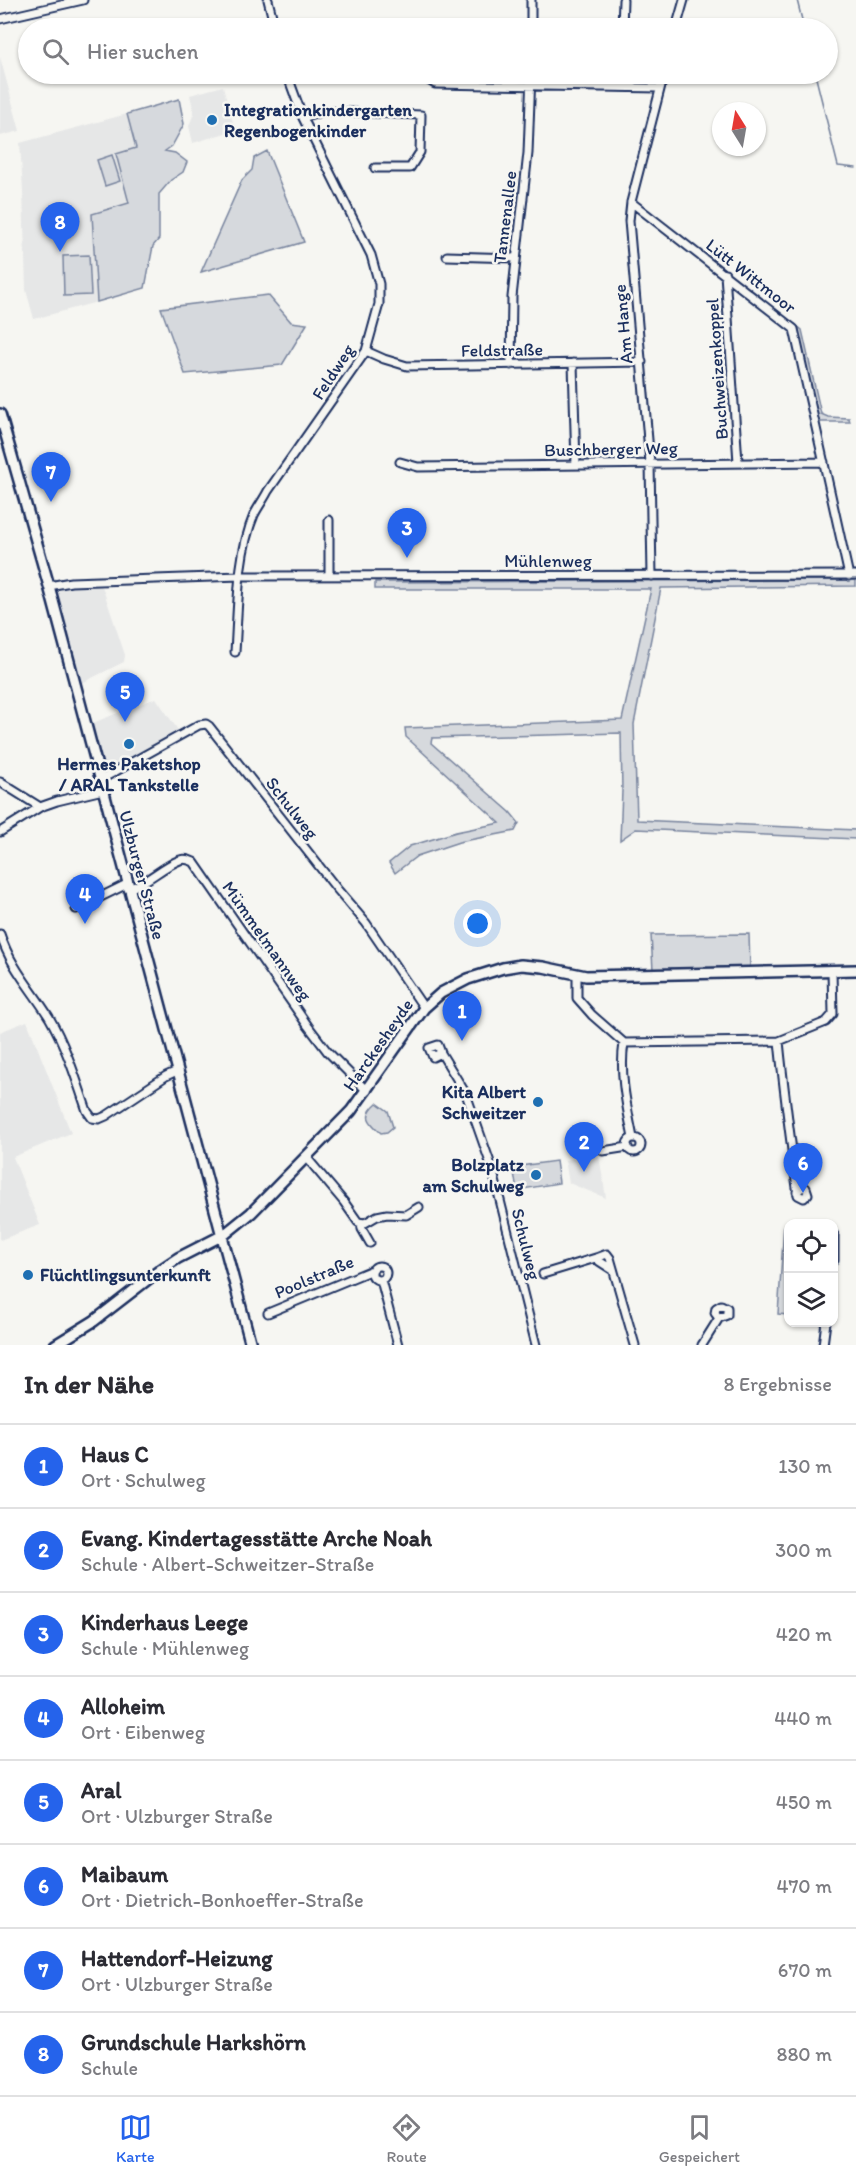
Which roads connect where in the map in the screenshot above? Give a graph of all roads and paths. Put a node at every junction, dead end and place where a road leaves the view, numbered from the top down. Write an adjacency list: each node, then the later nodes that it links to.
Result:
1 (83, 0): 10 (street)
2 (268, 0): 6 (street)
3 (531, 0): 7 (street)
4 (623, 0): 8 (street)
5 (684, 0): 9 (street)
6 (272, 18)
7 (531, 18)
8 (622, 18)
9 (679, 18)
10 (0, 19)
11 (291, 84): 18 (street, Feldweg)
12 (435, 84): 15 (street)
13 (620, 84): 16 (street)
14 (660, 84): 17 (street, Am Hange)
15 (531, 87): 16 (street); 22 (street, Tannenallee)
16 (620, 87): 17 (street)
17 (659, 88): 20 (street, Am Hange)
18 (303, 118): 19 (street); 24 (street, Feldweg)
19 (375, 168)
20 (631, 202): 23 (street, Lütt Wittmoor); 25 (street, Am Hange)
21 (447, 256): 22 (street)
22 (515, 258): 27 (street, Tannenallee)
23 (725, 274): 30 (street, Buchweizenkoppel); 31 (street, Lütt Wittmoor)
24 (366, 351): 27 (street, Feldstraße); 35 (street, Feldweg)
25 (642, 362): 26 (street, Feldstraße); 32 (street, Am Hange)
26 (573, 363): 27 (street, Feldstraße); 33 (street)
27 (511, 364)
28 (0, 414): 39 (main road, Ulzburger Straße)
29 (400, 462): 33 (street, Buschberger Weg)
30 (738, 462): 31 (street, Buschberger Weg); 32 (street, Buschberger Weg)
31 (824, 462): 38 (street, Lütt Wittmoor)
32 (650, 463): 33 (street, Buschberger Weg); 37 (street, Am Hange)
33 (576, 465)
34 (329, 520): 36 (street)
35 (240, 576): 36 (street, Mühlenweg); 39 (street, Mühlenweg); 40 (street)
36 (329, 576): 37 (street, Mühlenweg)
37 (652, 576): 38 (street, Mühlenweg)
38 (852, 576)
39 (49, 586): 41 (main road, Ulzburger Straße)
40 (235, 652)
41 (100, 780): 43 (main road, Ulzburger Straße); 53 (street, Schulweg)
42 (0, 782): 44 (street)
43 (103, 790): 44 (street); 46 (main road, Ulzburger Straße)
44 (40, 807): 45 (street)
45 (0, 832)
46 (128, 886): 47 (street, Mümmelmannweg); 57 (main road, Ulzburger Straße); 58 (street, Mümmelmannweg)
47 (76, 909)
48 (0, 934): 49 (street)
49 (2, 949): 57 (street)
50 (856, 970): 51 (main road, Harckesheyde)
51 (832, 971): 52 (main road, Harckesheyde); 54 (street)
52 (577, 975): 53 (main road, Harckesheyde); 55 (street)
53 (424, 1008): 58 (main road, Harckesheyde)
54 (779, 1041): 55 (street); 63 (street)
55 (624, 1043): 59 (street)
56 (441, 1053): 77 (street, Schulweg)
57 (177, 1071): 66 (main road, Ulzburger Straße)
58 (366, 1091): 62 (main road, Harckesheyde)
59 (633, 1138): 60 (street); 60 (street)
60 (628, 1148): 61 (street)
61 (603, 1151)
62 (307, 1158): 65 (street); 66 (main road, Harckesheyde)
63 (797, 1192)
64 (419, 1207): 65 (street)
65 (361, 1223): 67 (street)
66 (222, 1235): 74 (main road, Harckesheyde); 75 (main road, Ulzburger Straße)
67 (370, 1243)
68 (372, 1270): 70 (street, Poolstraße); 70 (street, Poolstraße); 71 (street, Poolstraße)
69 (543, 1274): 78 (street)
70 (381, 1280): 76 (street, Poolstraße)
71 (268, 1313)
72 (719, 1318): 79 (street)
73 (825, 1327): 80 (street)
74 (55, 1345)
75 (251, 1345)
76 (398, 1345)
77 (536, 1345)
78 (635, 1345)
79 (702, 1345)
80 (823, 1345)

